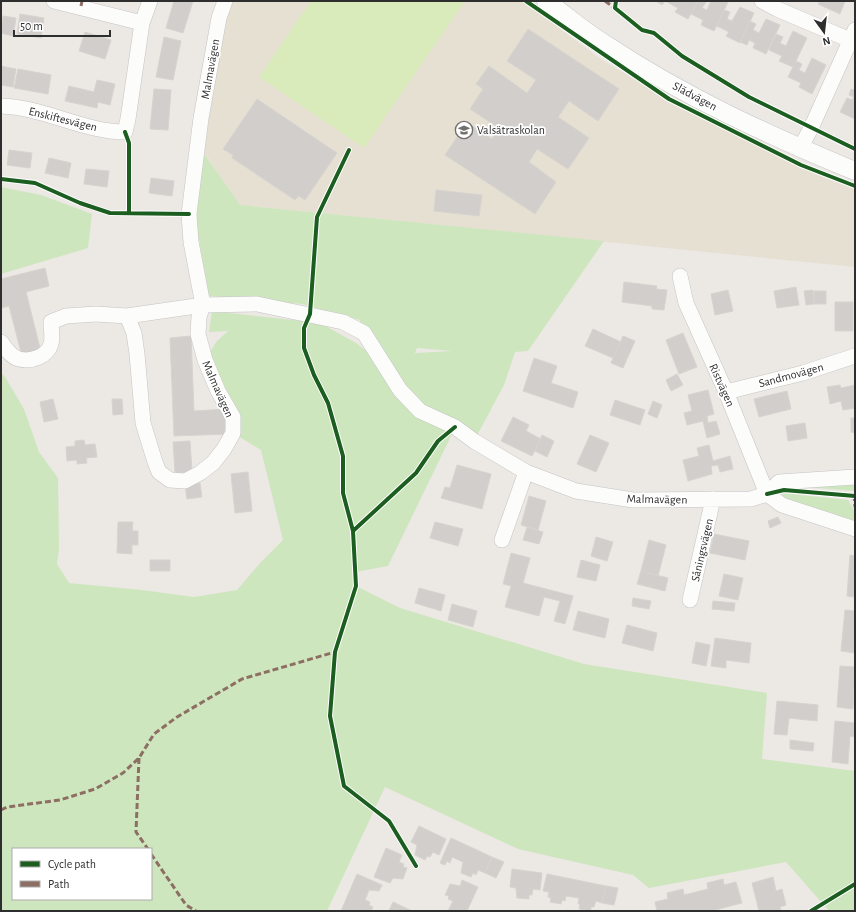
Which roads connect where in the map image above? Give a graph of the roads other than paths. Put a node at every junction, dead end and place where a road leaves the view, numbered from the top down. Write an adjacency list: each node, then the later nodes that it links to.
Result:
1 (54, 1): 6 (street)
2 (150, 1): 6 (street)
3 (225, 1): 12 (street, Malmavägen)
4 (546, 1): 9 (street, Slädvägen)
5 (762, 1): 7 (street)
6 (142, 23): 8 (street, Enskiftesvägen)
7 (852, 35): 9 (street)
8 (1, 106)
9 (800, 149): 10 (street, Slädvägen)
10 (855, 171)
11 (680, 276): 16 (street, Ristvägen)
12 (203, 305): 13 (street, Malmavägen); 13 (street, Malmavägen); 17 (street, Malmavägen)
13 (127, 316): 14 (street, Malmavägen)
14 (1, 342)
15 (855, 356): 16 (street, Sandmovägen)
16 (726, 392): 19 (street, Ristvägen)
17 (526, 472): 20 (street, Malmavägen); 22 (street)
18 (855, 478): 19 (street, Malmavägen)
19 (767, 494): 20 (street, Malmavägen); 21 (street)
20 (713, 499): 23 (street, Såningsvägen)
21 (855, 529)
22 (502, 540)
23 (690, 600)

